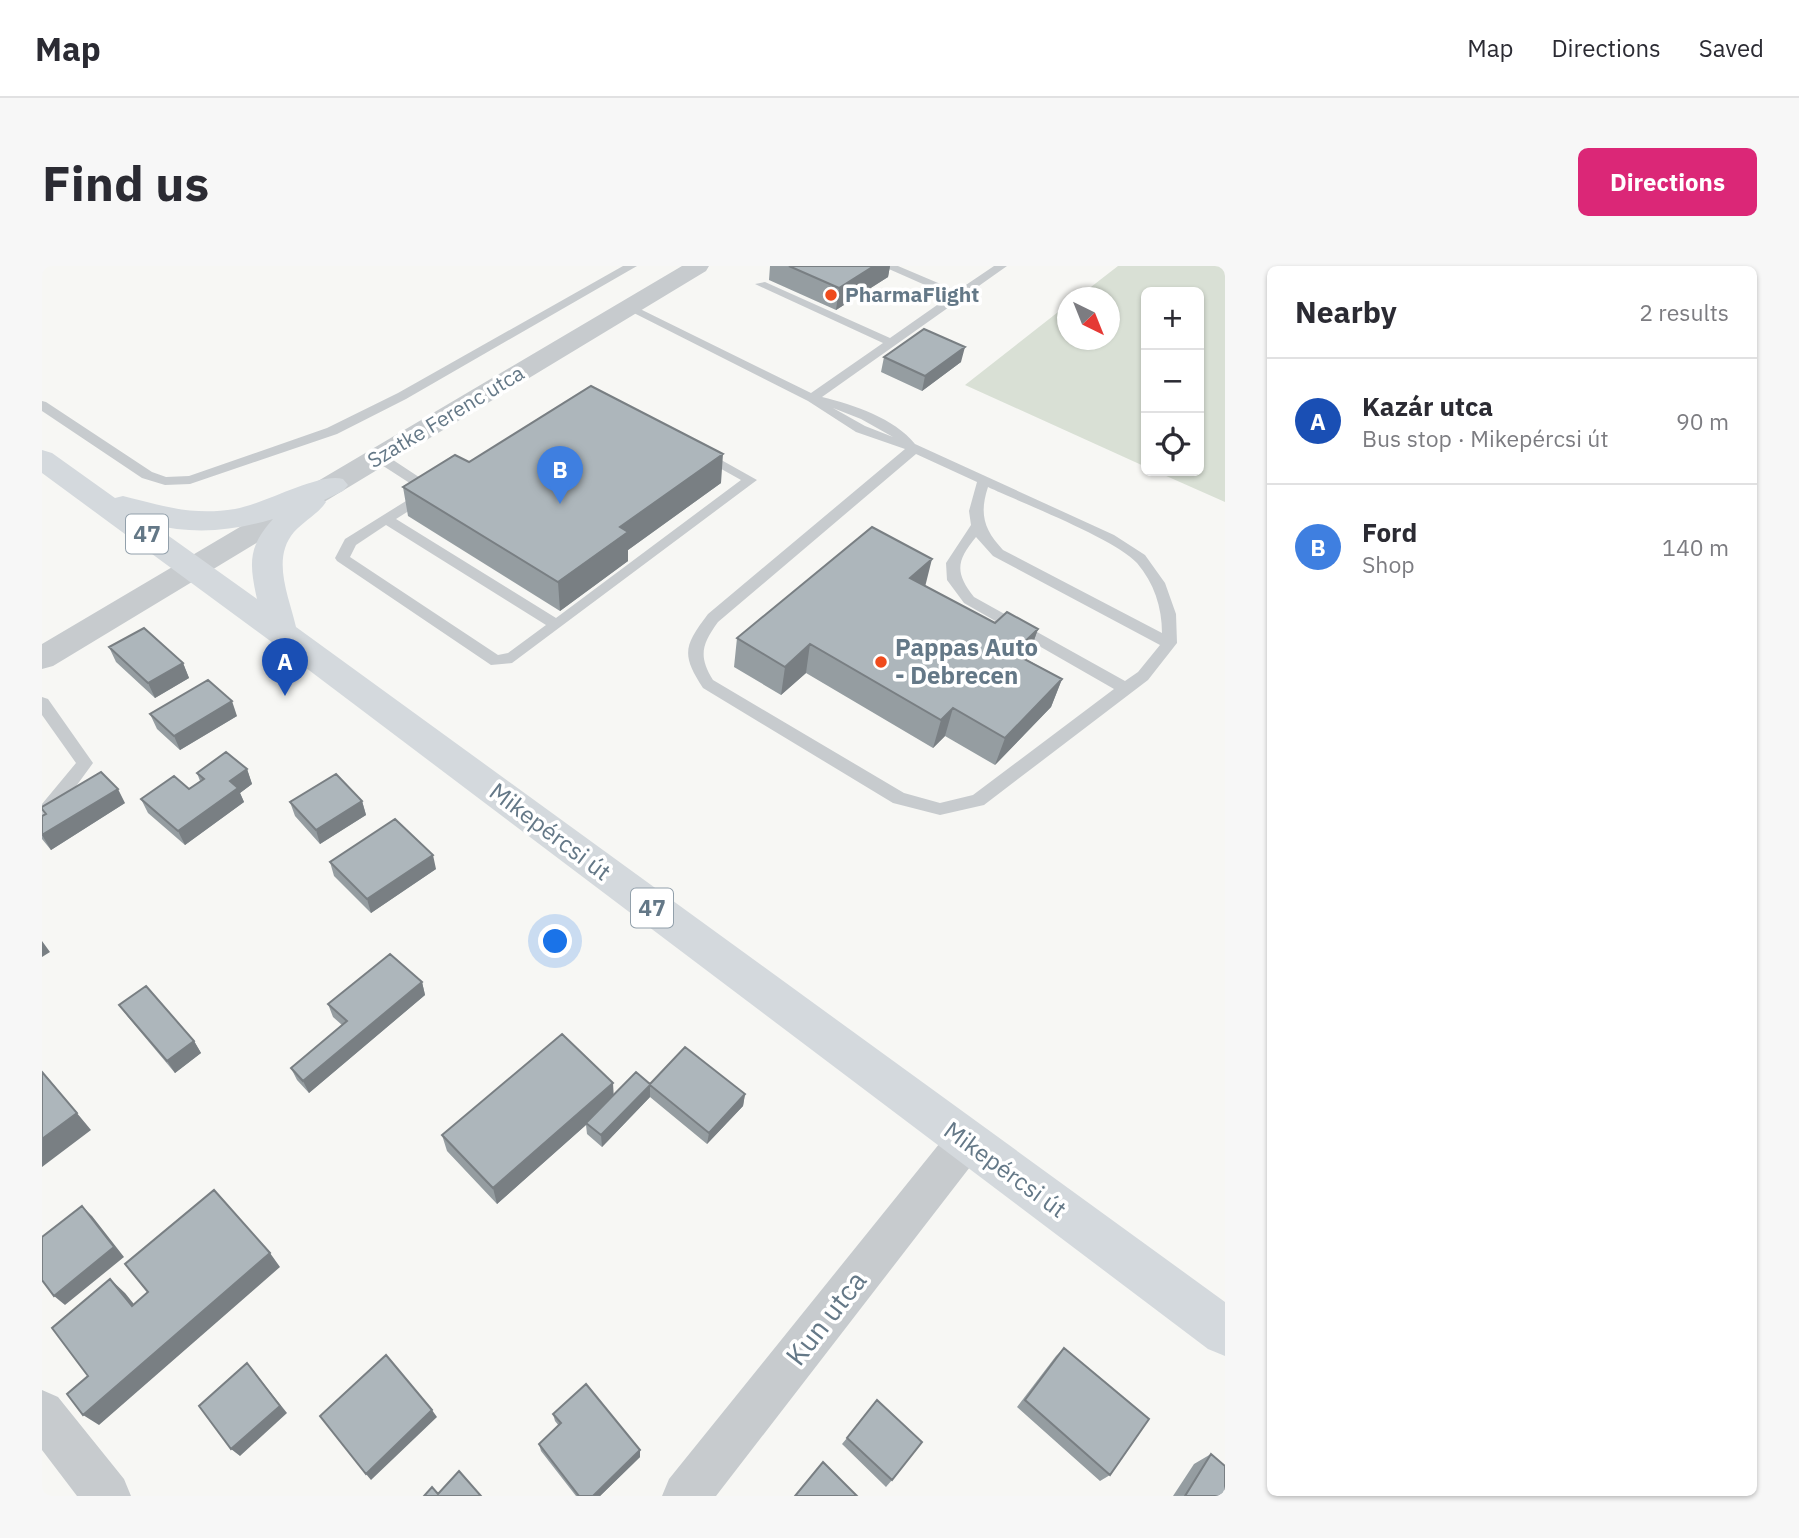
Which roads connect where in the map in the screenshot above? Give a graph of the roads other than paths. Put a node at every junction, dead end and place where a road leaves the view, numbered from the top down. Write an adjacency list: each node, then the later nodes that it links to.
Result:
1 (631, 266): 10 (lane)
2 (698, 266): 7 (street, Szatke Ferenc utca)
3 (888, 266): 6 (lane)
4 (1001, 266): 6 (lane)
5 (761, 284): 8 (lane)
6 (959, 296): 8 (lane)
7 (628, 307): 9 (lane); 12 (street, Szatke Ferenc utca)
8 (892, 343): 9 (lane)
9 (812, 398): 11 (lane)
10 (42, 405)
11 (915, 448): 14 (lane); 27 (lane)
12 (379, 457): 15 (street, Szatke Ferenc utca); 16 (lane)
13 (42, 459): 17 (main road, Mikepércsi út / 47)
14 (984, 480): 19 (lane); 25 (lane)
15 (332, 485): 17 (main road); 22 (street, Szatke Ferenc utca); 24 (main road)
16 (431, 491): 18 (lane); 23 (lane)
17 (101, 500): 22 (main road, Mikepércsi út / 47)
18 (386, 519): 23 (lane); 23 (lane)
19 (977, 527): 20 (lane); 21 (lane)
20 (998, 553): 21 (lane); 25 (lane)
21 (958, 554): 27 (lane)
22 (194, 569): 24 (main road, Mikepércsi út / 47); 26 (street, Szatke Ferenc utca)
23 (555, 625)
24 (281, 632): 30 (main road, Mikepércsi út / 47)
25 (1169, 643): 27 (lane)
26 (42, 658)
27 (1126, 689)
28 (42, 703): 29 (lane)
29 (42, 812)
30 (966, 1141): 31 (main road, Mikepércsi út / 47); 34 (street, Kun utca)
31 (1225, 1332)
32 (42, 1412): 33 (street)
33 (107, 1496)
34 (687, 1496)

